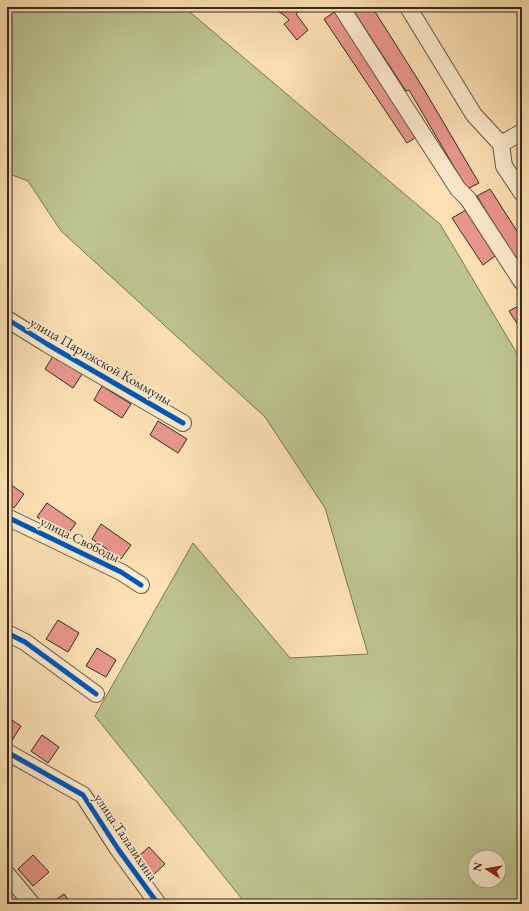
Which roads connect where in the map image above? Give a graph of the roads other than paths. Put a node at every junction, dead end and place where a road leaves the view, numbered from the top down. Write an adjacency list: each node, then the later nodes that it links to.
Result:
1 (341, 7): 6 (street)
2 (408, 7): 4 (street)
3 (522, 132): 4 (street)
4 (501, 144): 5 (street)
5 (522, 193)
6 (522, 282)
7 (7, 319): 8 (street, улица Парижской Коммуны)
8 (184, 423)
9 (7, 517): 10 (street, улица Свободы)
10 (141, 585)
11 (7, 633): 12 (street)
12 (96, 694)
13 (7, 752): 16 (street, улица Талалихина)
14 (7, 874): 15 (street)
15 (32, 904)
16 (158, 904)

